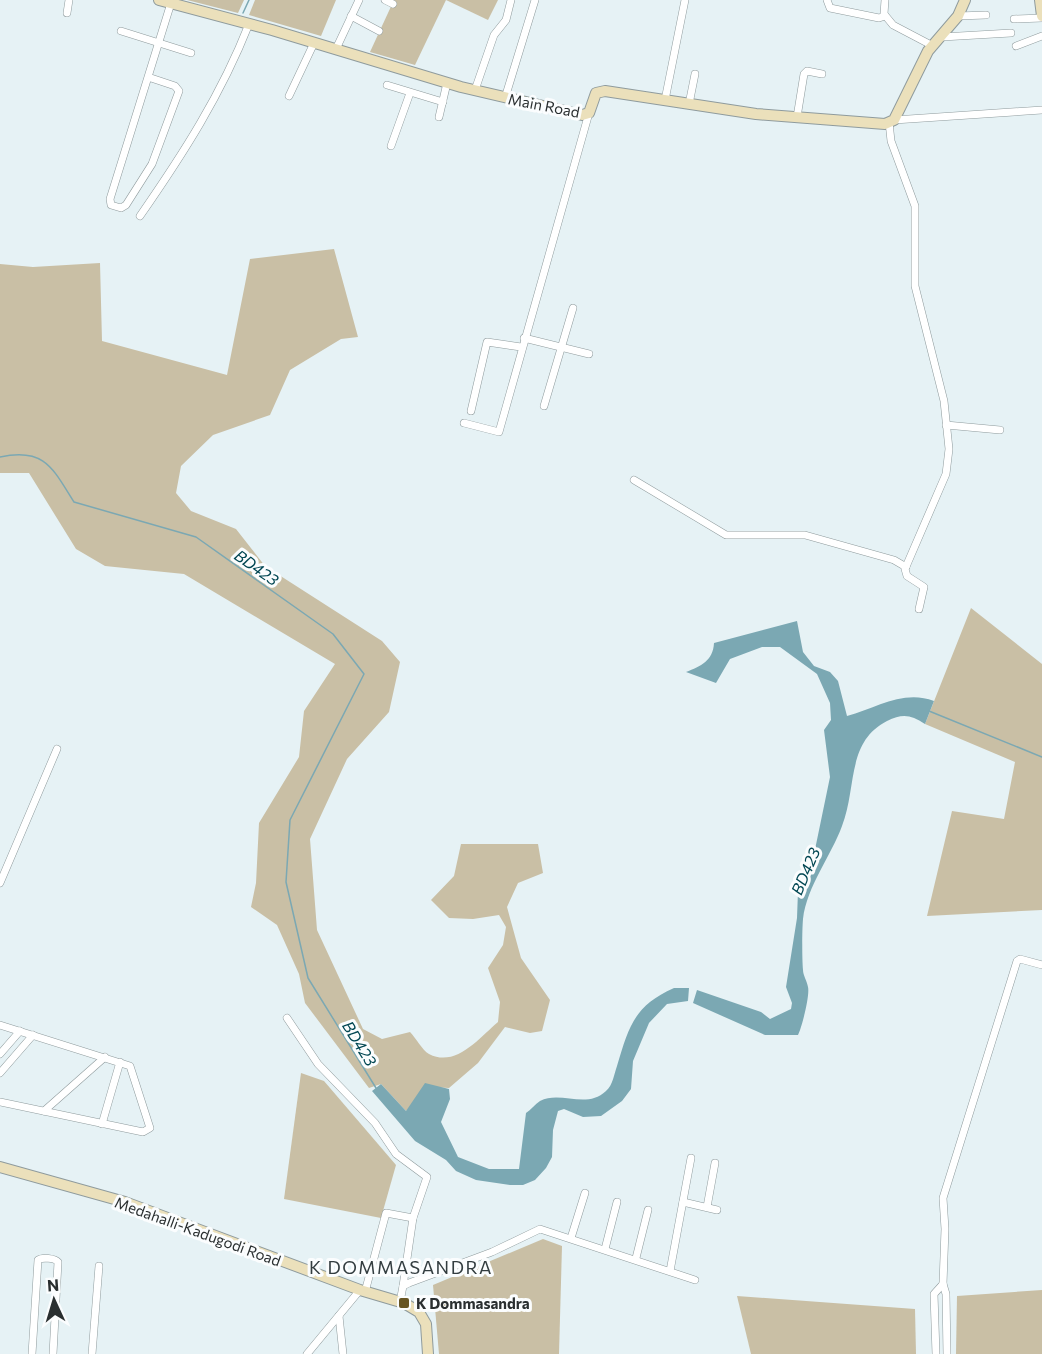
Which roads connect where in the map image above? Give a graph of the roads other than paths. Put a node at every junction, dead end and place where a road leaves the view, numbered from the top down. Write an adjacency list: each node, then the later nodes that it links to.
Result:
1 (69, 0): 14 (street)
2 (159, 0): 12 (street, Main Road)
3 (359, 0): 16 (street)
4 (385, 0): 13 (street)
5 (511, 0): 38 (street)
6 (535, 0): 41 (street)
7 (685, 0): 42 (street)
8 (827, 0): 17 (street)
9 (885, 0): 17 (street)
10 (965, 0): 18 (street)
11 (1040, 0): 19 (street)
12 (171, 3): 21 (street, Main Road); 28 (street)
13 (393, 4)
14 (67, 13)
15 (987, 15): 18 (street)
16 (351, 16): 23 (street); 31 (street)
17 (885, 16): 29 (street)
18 (958, 16): 26 (street)
19 (1042, 17): 20 (street)
20 (1014, 19)
21 (249, 24): 27 (street, Main Road); 51 (street)
22 (121, 31): 28 (street)
23 (379, 32)
24 (1011, 33): 26 (street)
25 (1042, 36): 30 (street)
26 (942, 37): 29 (street)
27 (314, 42): 31 (street, Main Road); 40 (street)
28 (158, 43): 32 (street); 35 (street)
29 (933, 46): 49 (street)
30 (1016, 46)
31 (336, 49): 36 (street, Main Road)
32 (191, 53)
33 (695, 74): 44 (street)
34 (822, 74): 48 (street)
35 (148, 77): 35 (street)
36 (447, 83): 38 (street, Main Road); 43 (street)
37 (387, 85): 39 (street)
38 (475, 90): 41 (street, Main Road)
39 (410, 93): 43 (street); 50 (street)
40 (289, 96)
41 (505, 98): 46 (street, Main Road)
42 (665, 100): 44 (street, Main Road); 46 (street, Main Road)
43 (443, 102): 47 (street)
44 (689, 104): 48 (street, Main Road)
45 (1042, 110): 49 (street)
46 (589, 112): 53 (street)
47 (439, 117)
48 (797, 117): 49 (street, Main Road)
49 (891, 121): 60 (street)
50 (391, 146)
51 (140, 216)
52 (573, 308): 55 (street)
53 (524, 338): 54 (street); 55 (street)
54 (521, 347): 58 (street); 59 (street)
55 (561, 347): 56 (street); 57 (street)
56 (589, 354)
57 (544, 406)
58 (471, 411)
59 (465, 423)
60 (946, 425): 61 (street); 63 (street)
61 (1000, 430)
62 (634, 480): 63 (street)
63 (906, 567): 64 (street)
64 (919, 609)
65 (57, 749): 66 (street)
66 (0, 882)
67 (1042, 965): 95 (street)
68 (287, 1018): 88 (street)
69 (0, 1025): 70 (street)
70 (20, 1031): 71 (street); 72 (street)
71 (33, 1035): 73 (street); 75 (street)
72 (0, 1054)
73 (105, 1057): 74 (street); 77 (street)
74 (120, 1062): 78 (street); 78 (street)
75 (0, 1073)
76 (0, 1102): 77 (street)
77 (44, 1111): 78 (street)
78 (102, 1124)
79 (691, 1158): 84 (street)
80 (715, 1163): 85 (street)
81 (0, 1167): 97 (street, Medahalli-Kadugodi Road)
82 (585, 1193): 89 (street)
83 (617, 1202): 90 (street)
84 (683, 1202): 85 (street); 93 (street)
85 (707, 1208): 87 (street)
86 (648, 1210): 91 (street)
87 (717, 1210)
88 (413, 1218): 96 (street); 97 (street)
89 (571, 1238): 90 (street); 96 (street)
90 (605, 1249): 91 (street)
91 (636, 1258): 93 (street)
92 (99, 1266): 102 (street)
93 (670, 1271): 94 (street)
94 (695, 1280)
95 (943, 1284): 106 (street); 107 (street)
96 (403, 1286): 98 (street)
97 (362, 1291): 98 (street, Medahalli-Kadugodi Road); 99 (street)
98 (400, 1302): 105 (street, Medahalli-Kadugodi Road)
99 (339, 1316): 103 (street); 104 (street)
100 (32, 1354): 101 (street)
101 (53, 1354)
102 (92, 1354)
103 (307, 1354)
104 (343, 1354)
105 (428, 1354)
106 (936, 1354)
107 (947, 1354)

